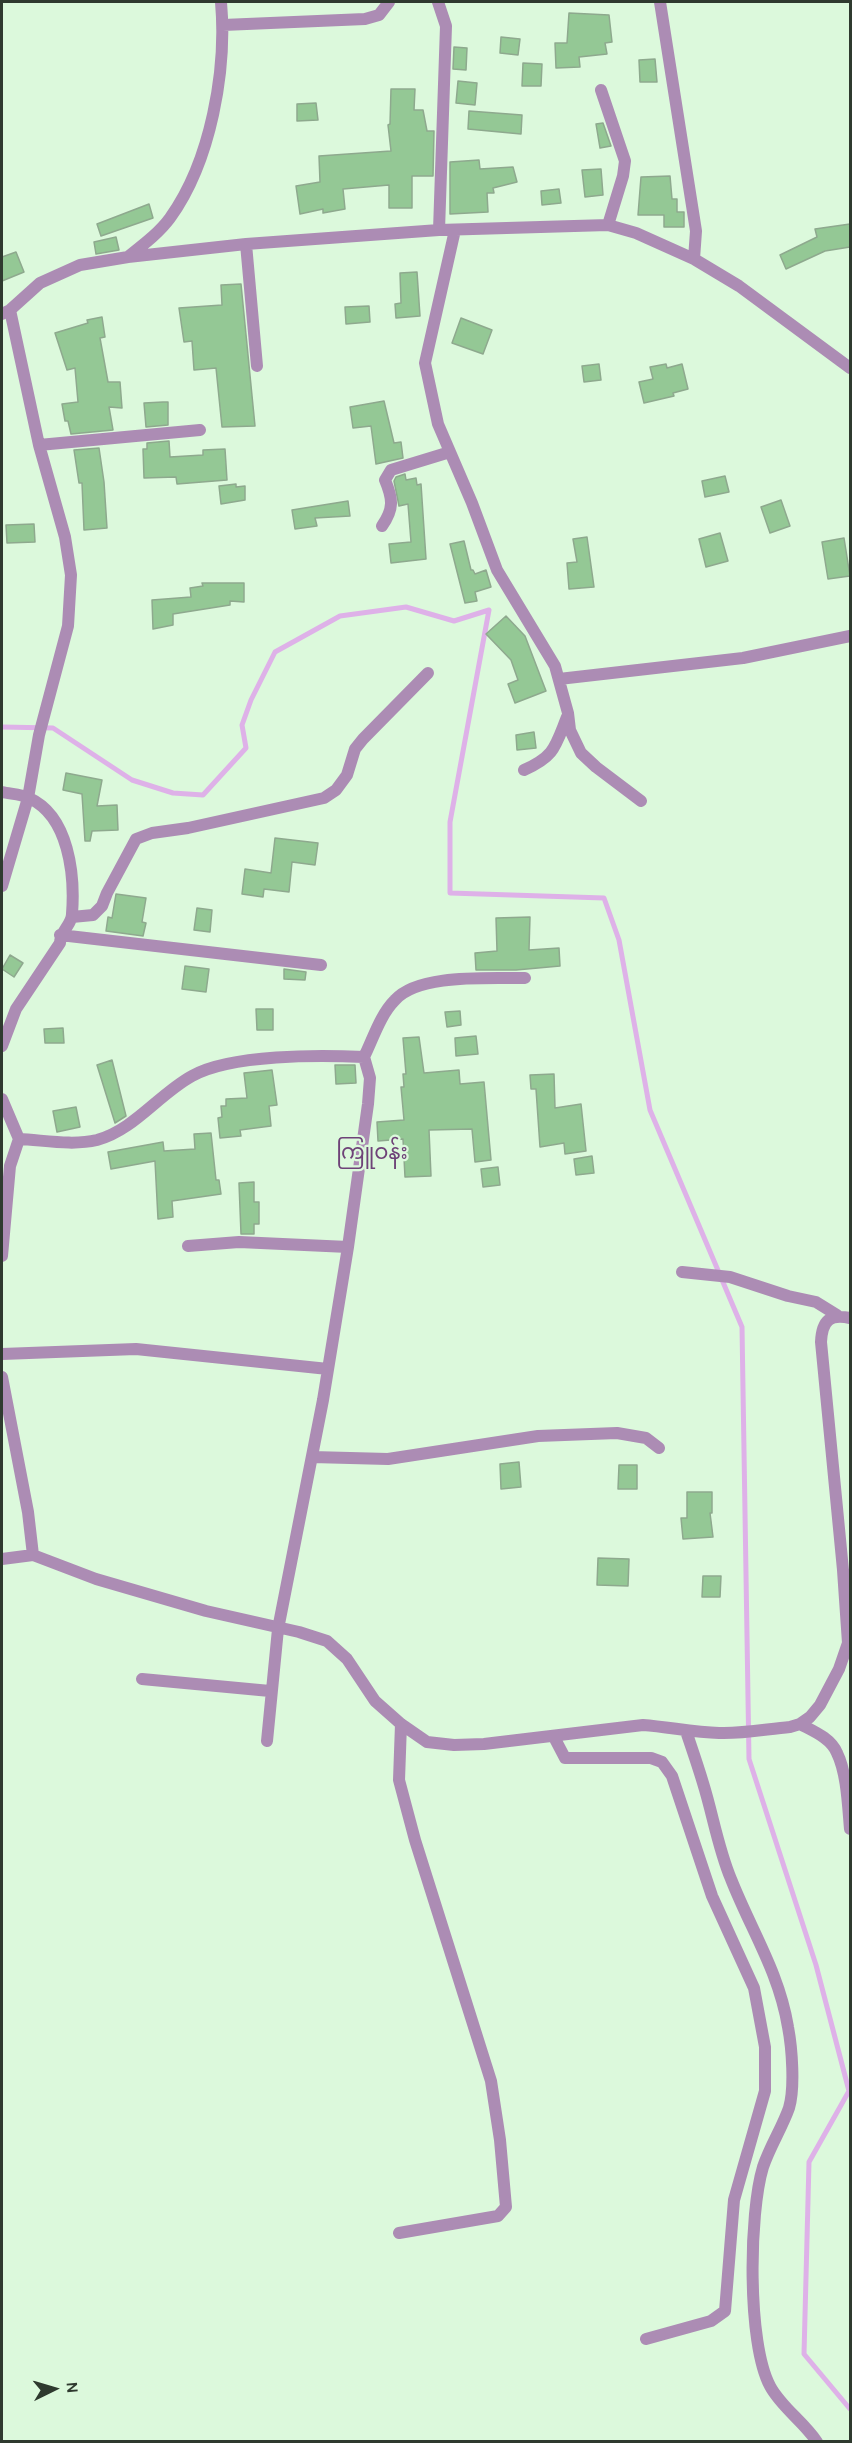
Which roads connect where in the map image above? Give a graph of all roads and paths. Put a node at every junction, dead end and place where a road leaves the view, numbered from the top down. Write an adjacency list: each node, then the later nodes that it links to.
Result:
1 (221, 2): 5 (street)
2 (389, 2): 5 (street)
3 (438, 2): 8 (street)
4 (660, 2): 12 (street)
5 (223, 25): 11 (street)
6 (601, 90): 7 (street)
7 (608, 225): 9 (street); 12 (street)
8 (439, 230): 9 (street); 10 (street)
9 (455, 230): 18 (street)
10 (246, 244): 11 (street); 14 (street)
11 (128, 257): 13 (street)
12 (694, 259): 15 (street)
13 (6, 312): 17 (street)
14 (257, 366)
15 (850, 369)
16 (200, 430): 17 (street)
17 (39, 445): 26 (street)
18 (450, 452): 19 (street); 22 (street)
19 (382, 526)
20 (850, 636): 22 (street)
21 (428, 673): 29 (street)
22 (559, 679): 23 (street)
23 (568, 713): 24 (street); 27 (street)
24 (524, 770)
25 (2, 792): 26 (street)
26 (28, 798): 28 (street); 29 (street)
27 (641, 801)
28 (2, 886)
29 (72, 917): 30 (street)
30 (60, 935): 31 (street); 33 (street)
31 (321, 965)
32 (525, 978): 34 (street)
33 (2, 1046)
34 (364, 1058): 36 (street); 38 (street)
35 (2, 1099): 36 (street)
36 (19, 1139): 39 (street)
37 (188, 1246): 38 (street)
38 (348, 1247): 44 (street)
39 (2, 1256)
40 (682, 1272): 41 (street)
41 (837, 1316): 42 (street); 52 (street)
42 (850, 1318)
43 (2, 1353): 44 (street)
44 (328, 1369): 48 (street)
45 (2, 1377): 46 (street)
46 (4, 1400): 49 (street)
47 (659, 1448): 48 (street)
48 (312, 1457): 51 (street)
49 (33, 1555): 50 (street); 51 (street)
50 (2, 1559)
51 (278, 1629): 54 (street); 55 (street)
52 (846, 1661): 56 (street)
53 (142, 1679): 54 (street)
54 (270, 1691): 59 (street)
55 (401, 1724): 58 (street); 61 (street)
56 (800, 1724): 57 (street); 60 (street)
57 (686, 1731): 58 (street); 63 (street)
58 (554, 1737): 62 (street)
59 (267, 1741)
60 (850, 1829)
61 (399, 2233)
62 (646, 2339)
63 (817, 2442)

